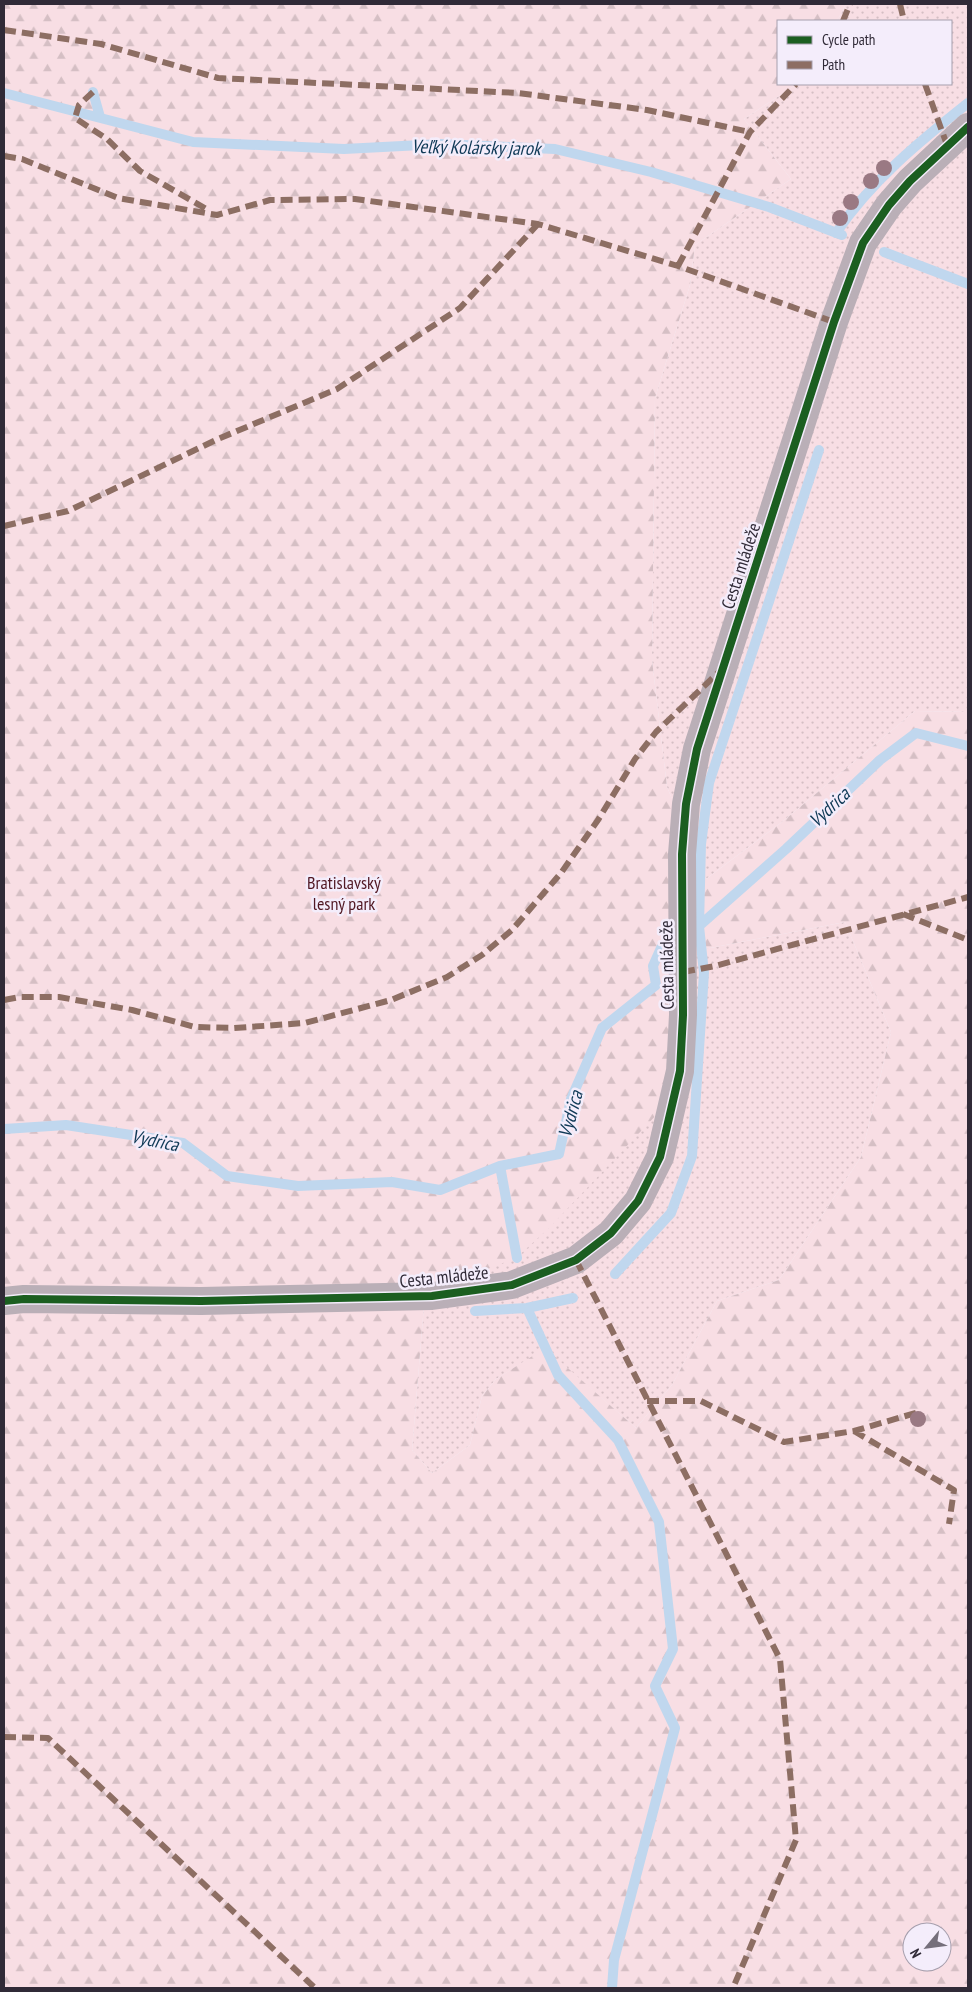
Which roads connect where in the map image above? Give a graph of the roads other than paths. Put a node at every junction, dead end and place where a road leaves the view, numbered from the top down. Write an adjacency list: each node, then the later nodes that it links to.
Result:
1 (968, 127): 2 (street, Cesta mládeže)
2 (4, 1301)

